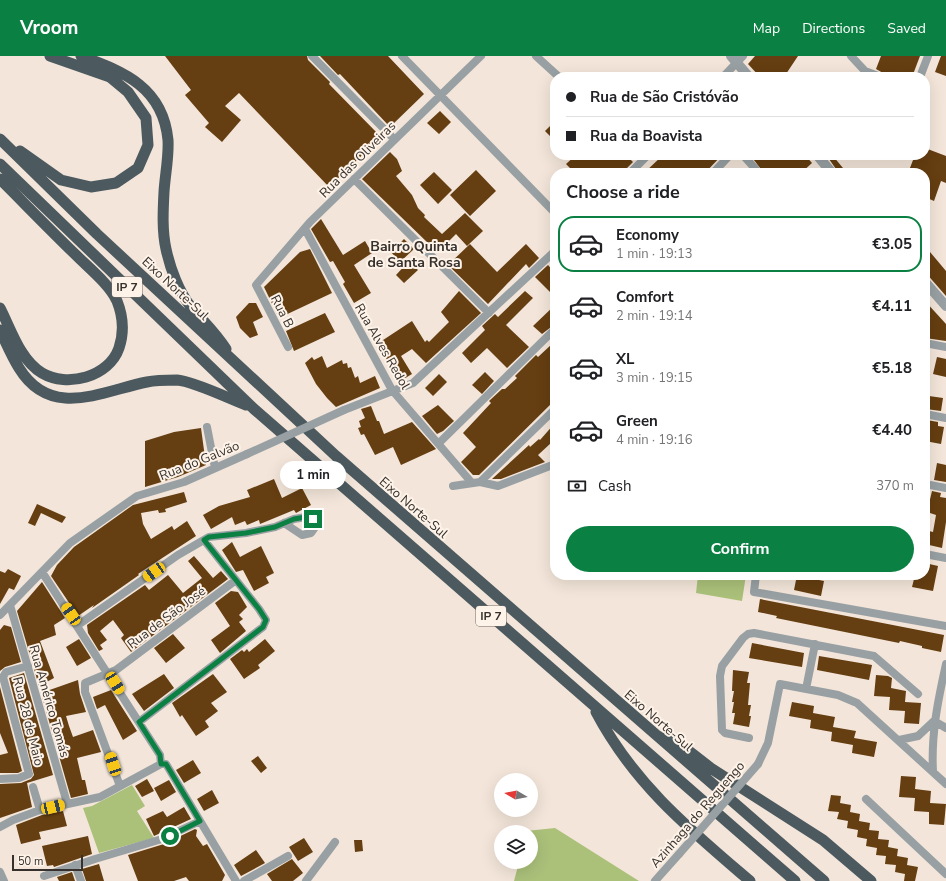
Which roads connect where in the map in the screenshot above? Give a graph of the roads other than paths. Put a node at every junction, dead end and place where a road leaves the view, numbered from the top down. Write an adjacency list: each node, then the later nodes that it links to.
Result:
1 (50, 56): 16 (highway)
2 (81, 56): 42 (highway)
3 (312, 56): 17 (street)
4 (402, 56): 15 (street)
5 (481, 56): 15 (street, Rua das Oliveiras)
6 (536, 56): 10 (street)
7 (851, 56): 13 (street)
8 (928, 56): 14 (street)
9 (737, 58): 11 (street); 12 (street)
10 (554, 72)
11 (727, 72)
12 (746, 72)
13 (868, 72)
14 (922, 72)
15 (440, 96): 17 (street, Rua das Oliveiras); 29 (street)
16 (0, 137): 42 (highway, Eixo Norte-Sul / IP 7)
17 (394, 139): 28 (street, Rua das Oliveiras)
18 (641, 160): 23 (street)
19 (725, 160): 24 (street)
20 (747, 160): 25 (street)
21 (821, 160): 26 (street)
22 (0, 164): 44 (highway, IP 7)
23 (634, 168)
24 (718, 168)
25 (755, 168)
26 (828, 168)
27 (0, 179): 35 (highway)
28 (354, 179): 30 (street, Rua das Oliveiras); 36 (street)
29 (550, 209)
30 (305, 229): 32 (street, Rua das Oliveiras); 43 (street, Rua Alves Redol)
31 (550, 260): 36 (street, Rua do Galvão)
32 (256, 285): 40 (street, Rua B)
33 (930, 288): 34 (street)
34 (946, 306)
35 (0, 308)
36 (489, 313): 43 (street, Rua do Galvão)
37 (0, 330): 44 (highway)
38 (550, 334): 49 (street)
39 (930, 344): 41 (street)
40 (288, 347)
41 (946, 347)
42 (235, 363): 78 (highway, Eixo Norte-Sul / IP 7)
43 (392, 390): 49 (street, Rua Alves Redol); 51 (street, Rua do Galvão, bridge)
44 (254, 409): 74 (highway, IP 7)
45 (550, 414): 52 (street)
46 (930, 415): 47 (street)
47 (946, 418)
48 (206, 427): 51 (street)
49 (439, 443): 52 (street, Rua Alves Redol)
50 (550, 466): 52 (street)
51 (215, 468): 60 (street, Rua do Galvão)
52 (476, 482): 54 (street)
53 (930, 485): 55 (street)
54 (453, 486)
55 (946, 488)
56 (284, 523): 57 (street)
57 (204, 540): 61 (street); 65 (street)
58 (930, 555): 59 (street)
59 (946, 558)
60 (42, 572): 63 (street, Rua do Galvão); 65 (street)
61 (236, 580): 70 (street, Rua de São José); 76 (street)
62 (755, 580): 66 (street)
63 (10, 605): 64 (street, Rua do Galvão); 69 (street, Rua Américo Tomás)
64 (0, 615)
65 (78, 625): 70 (street)
66 (946, 626)
67 (815, 644): 71 (street); 72 (street); 79 (street)
68 (946, 664): 73 (street)
69 (28, 666): 83 (street, Rua 28 de Maio); 88 (street, Rua Américo Tomás)
70 (109, 673): 76 (street); 86 (street, Rua de São José)
71 (806, 689): 80 (street); 103 (street, Azinhaga do Reguengo, bridge)
72 (918, 694)
73 (943, 694): 75 (street)
74 (592, 706): 104 (highway); 105 (highway, IP 7)
75 (934, 721): 77 (street); 80 (street); 82 (street)
76 (139, 722): 81 (street)
77 (946, 728)
78 (654, 735): 106 (highway, Eixo Norte-Sul / IP 7); 107 (highway)
79 (749, 738)
80 (899, 740): 82 (street)
81 (161, 764): 86 (street); 90 (street)
82 (933, 771): 84 (street)
83 (0, 779)
84 (946, 784)
85 (33, 786): 89 (street, Rua 28 de Maio)
86 (120, 786): 88 (street)
87 (866, 799): 96 (street)
88 (67, 804): 89 (street)
89 (40, 810): 91 (street)
90 (200, 821): 94 (street); 100 (street)
91 (0, 827)
92 (335, 842): 102 (street)
93 (288, 856): 101 (street)
94 (75, 865): 97 (street); 99 (street)
95 (0, 872): 98 (street)
96 (946, 874)
97 (44, 876)
98 (4, 881)
99 (81, 881)
100 (236, 881)
101 (244, 881)
102 (306, 881)
103 (655, 881)
104 (750, 881)
105 (795, 881)
106 (824, 881)
107 (871, 881)

